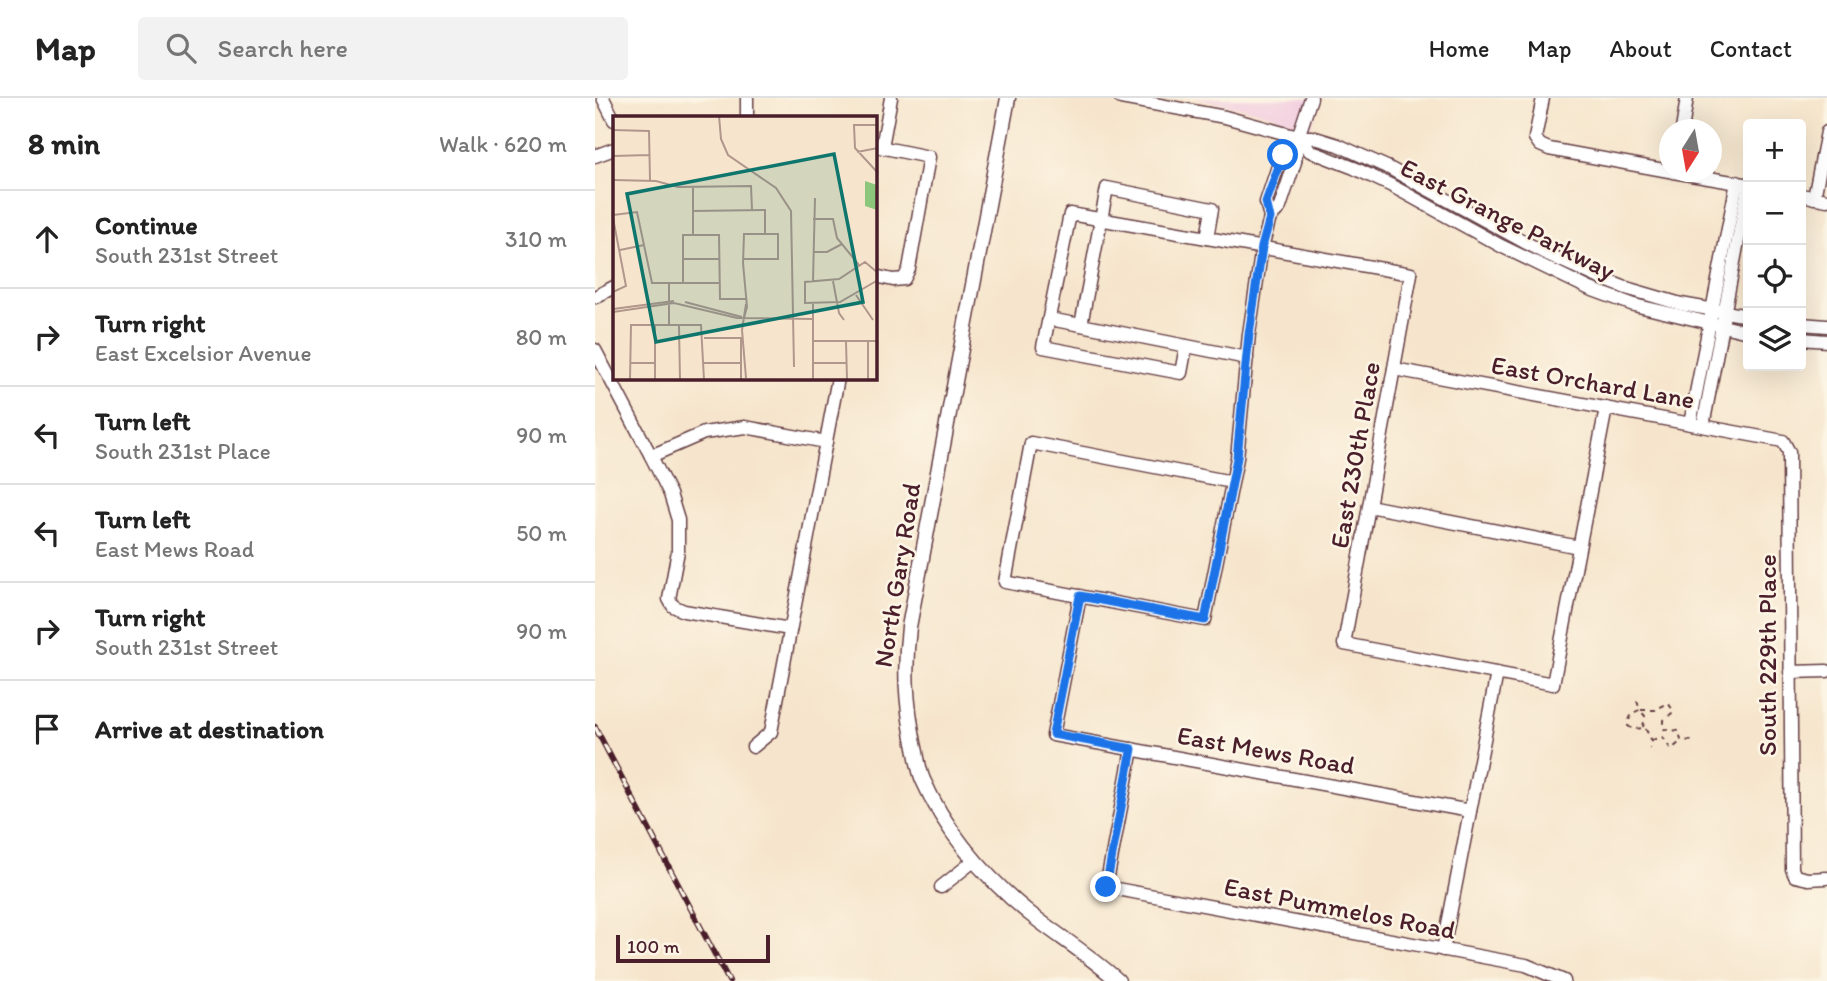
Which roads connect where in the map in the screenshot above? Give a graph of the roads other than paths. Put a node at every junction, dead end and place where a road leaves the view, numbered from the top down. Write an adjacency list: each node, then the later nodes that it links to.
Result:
1 (603, 98): 10 (street)
2 (747, 98): 9 (street)
3 (891, 98): 14 (street)
4 (1008, 98): 59 (main road, North Gary Road)
5 (1121, 98): 13 (street, East Grange Parkway)
6 (1311, 98): 13 (street)
7 (1543, 98): 17 (street)
8 (1687, 98): 11 (street)
9 (747, 116)
10 (613, 118)
11 (1684, 119)
12 (1827, 132): 21 (street)
13 (1298, 137): 24 (street); 28 (street, East Grange Parkway); 33 (street, East Grange Parkway)
14 (878, 147): 25 (street)
15 (613, 149): 16 (street)
16 (595, 156)
17 (1659, 169)
18 (1722, 181): 19 (street)
19 (1743, 185)
20 (1743, 190): 28 (street)
21 (1821, 199)
22 (1102, 218): 23 (street); 23 (street); 30 (street); 32 (street)
23 (1207, 238): 24 (street)
24 (1262, 247): 40 (street); 41 (street, East 230th Place)
25 (877, 276)
26 (613, 288): 27 (street)
27 (595, 297)
28 (1720, 310): 29 (street, East Grange Parkway); 33 (street)
29 (1743, 315)
30 (1049, 319): 32 (street); 38 (street)
31 (1806, 324): 34 (street)
32 (1081, 325): 38 (street)
33 (1717, 326): 35 (street, East Grange Parkway); 44 (street)
34 (1827, 326)
35 (1743, 331)
36 (1806, 339): 37 (street)
37 (1827, 341)
38 (1186, 346): 40 (street)
39 (595, 350): 47 (street)
40 (1247, 358): 48 (street)
41 (1394, 369): 43 (street, East Orchard Lane); 49 (street, East 230th Place)
42 (838, 380): 46 (street)
43 (1606, 408): 44 (street, East Orchard Lane); 50 (street)
44 (1697, 425): 45 (street, East Orchard Lane)
45 (1783, 441): 54 (street, South 229th Place)
46 (826, 442): 47 (street); 52 (street)
47 (651, 456): 52 (street)
48 (1232, 482): 51 (street); 51 (street)
49 (1369, 506): 50 (street); 55 (street, East 230th Place)
50 (1579, 547): 55 (street)
51 (1080, 596): 57 (street, East Mews Road)
52 (790, 629): 56 (street)
53 (1827, 671): 54 (street)
54 (1790, 672): 60 (street, South 229th Place)
55 (1497, 673): 58 (street)
56 (753, 747)
57 (1132, 749): 58 (street, East Mews Road); 62 (street, East Pummelos Road)
58 (1469, 811): 62 (street)
59 (975, 860): 61 (street); 63 (main road, North Gary Road)
60 (1827, 878)
61 (941, 887)
62 (1443, 950): 64 (street, East Pummelos Road)
63 (1118, 981)
64 (1564, 981)

